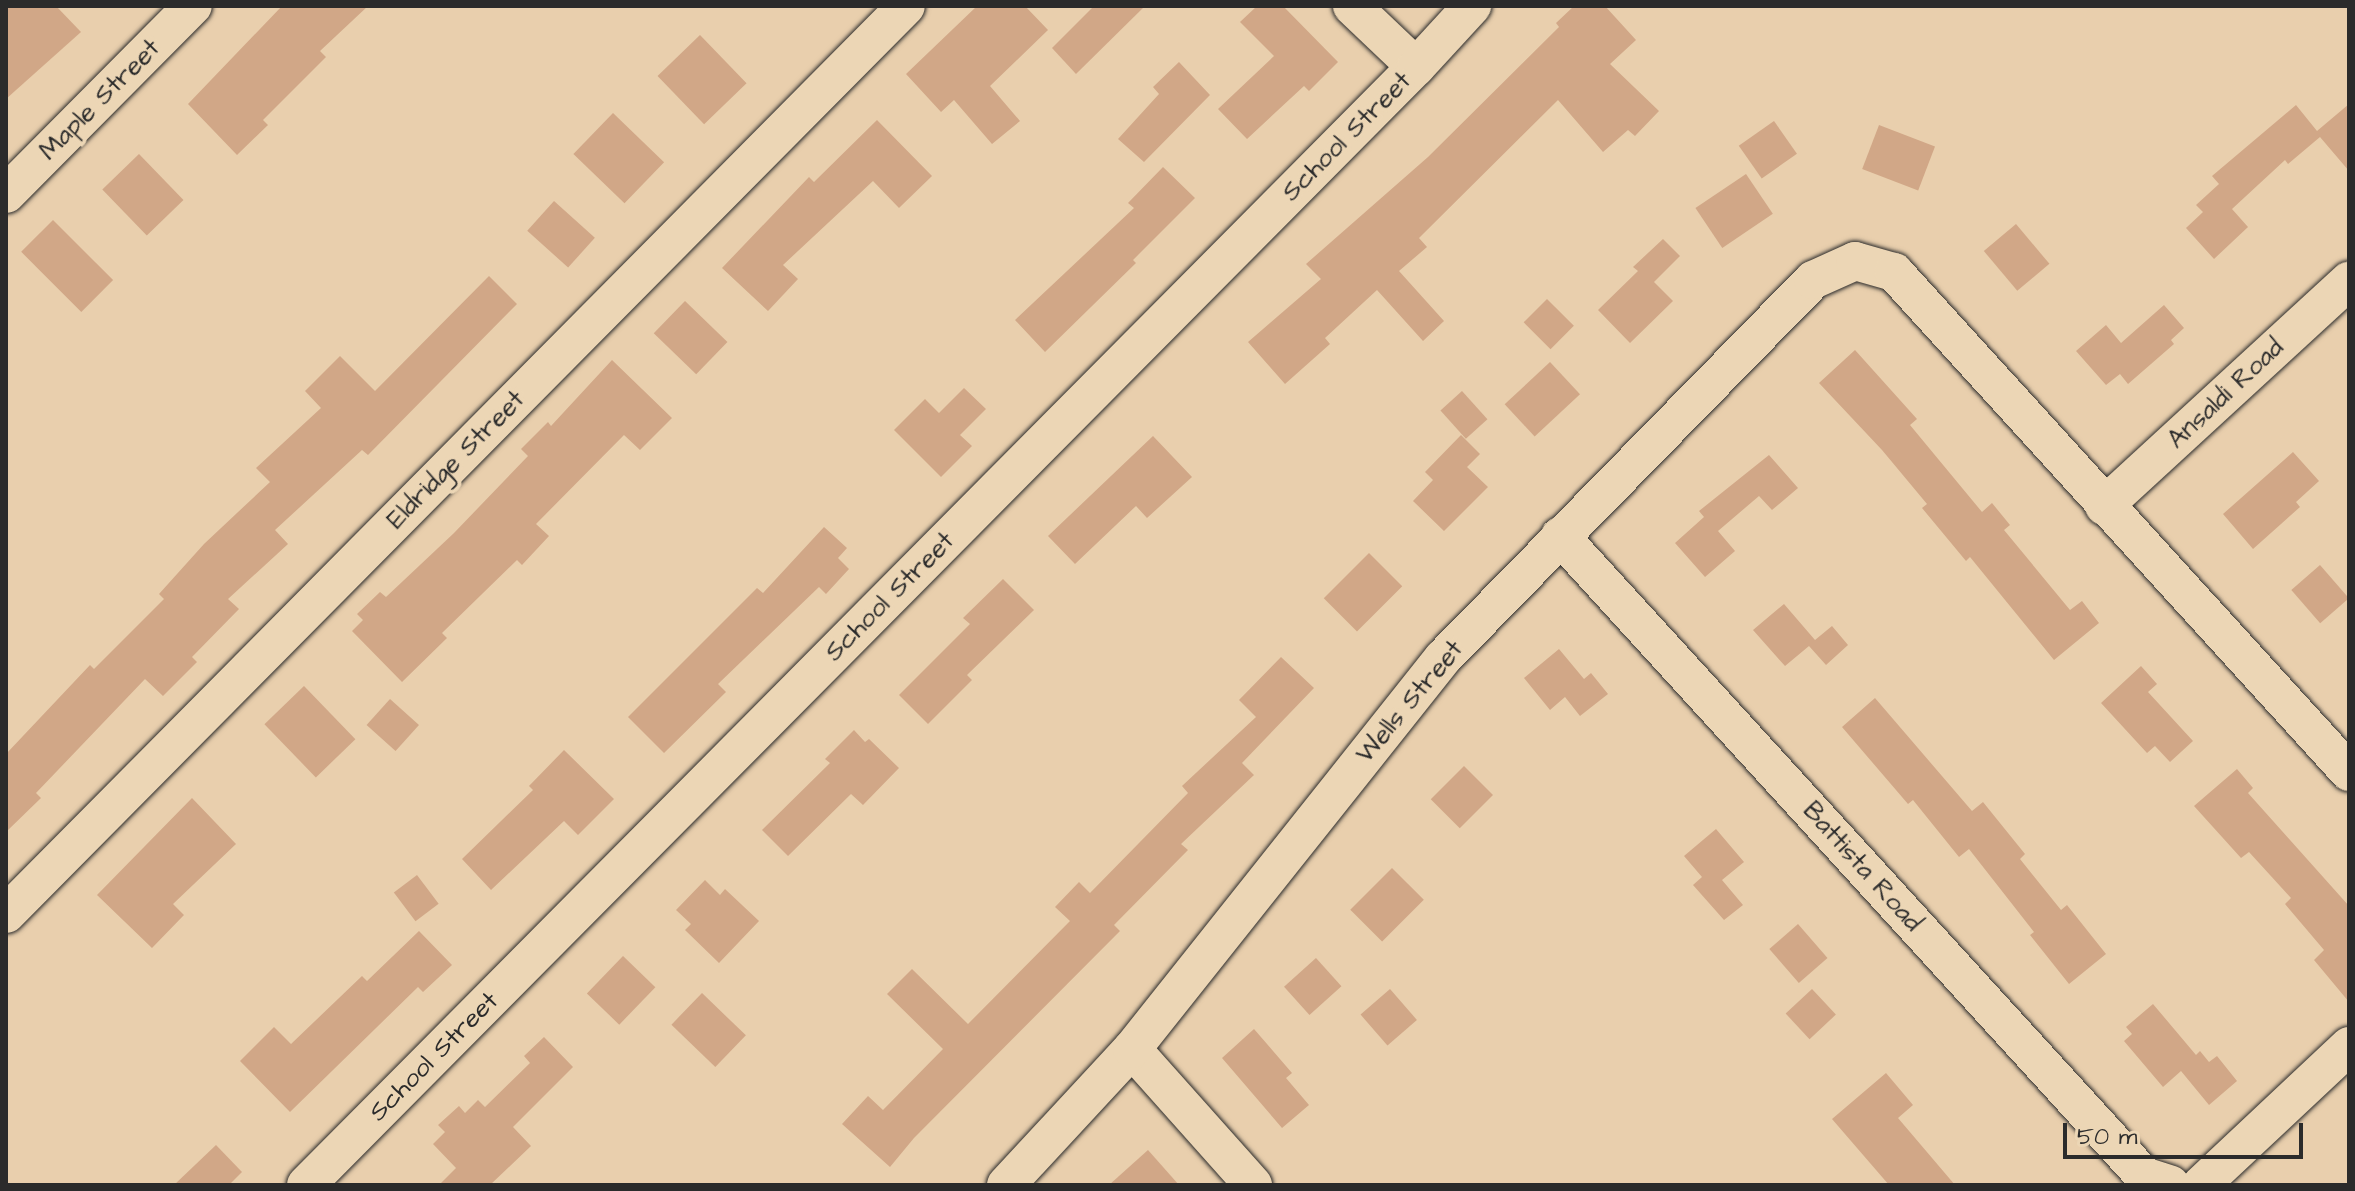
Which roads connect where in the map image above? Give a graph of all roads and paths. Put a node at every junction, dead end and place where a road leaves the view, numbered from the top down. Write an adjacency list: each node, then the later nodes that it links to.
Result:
1 (193, 6): 6 (street, Maple Street)
2 (906, 6): 11 (street, Eldridge Street)
3 (1352, 6): 5 (street)
4 (1472, 6): 5 (street, School Street)
5 (1416, 67): 14 (street, School Street)
6 (6, 194)
7 (2349, 281): 8 (street, Ansaldi Road)
8 (2104, 506): 9 (street, Wells Street); 10 (street)
9 (1560, 536): 13 (street, Wells Street); 17 (street, Battista Road)
10 (2349, 772)
11 (6, 914)
12 (2349, 1046): 18 (street)
13 (1132, 1049): 15 (street, Wells Street); 16 (street)
14 (306, 1185)
15 (1006, 1185)
16 (1253, 1185)
17 (2171, 1185)
18 (2201, 1185)

